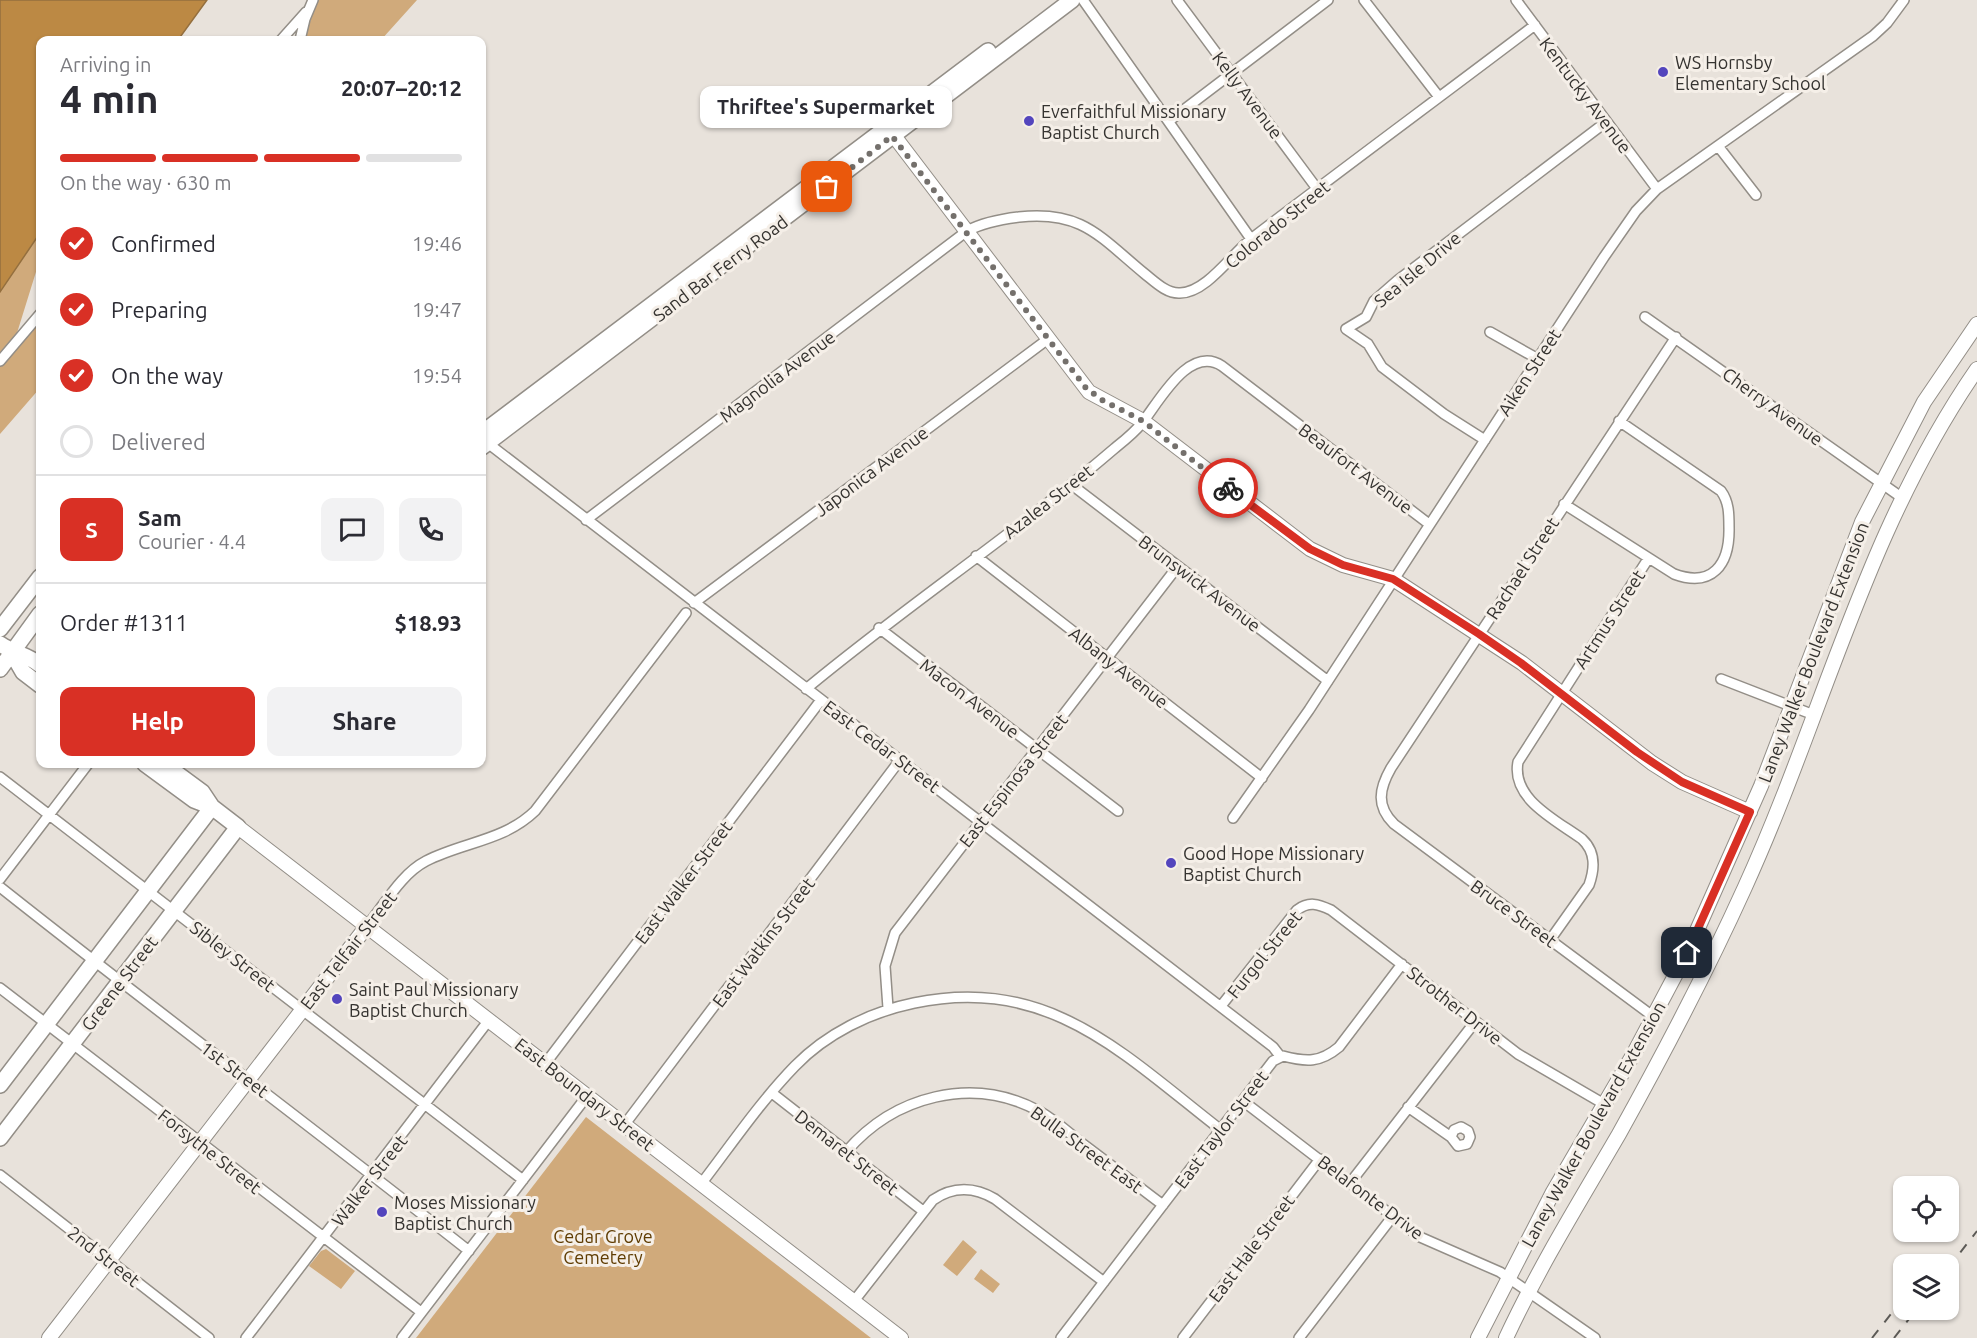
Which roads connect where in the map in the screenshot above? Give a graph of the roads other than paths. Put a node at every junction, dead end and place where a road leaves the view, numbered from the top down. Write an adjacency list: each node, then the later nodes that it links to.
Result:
1 (313, 0): 10 (street)
2 (1055, 0): 18 (main road, Sand Bar Ferry Road)
3 (1072, 0): 18 (main road, Sand Bar Ferry Road)
4 (1083, 0): 16 (street)
5 (1177, 0): 14 (street, Kelly Avenue)
6 (1328, 0): 14 (street)
7 (1364, 0): 15 (street)
8 (1516, 0): 11 (street, Kentucky Avenue)
9 (1904, 0): 19 (street, Aiken Street)
10 (308, 10): 12 (street); 13 (street)
11 (1534, 25): 15 (street, Colorado Street); 17 (street, Kentucky Avenue)
12 (285, 36)
13 (301, 36)
14 (1232, 74): 16 (street); 21 (street, Kelly Avenue)
15 (1439, 97): 21 (street, Colorado Street)
16 (1169, 121): 24 (street)
17 (1606, 122): 20 (street, Kentucky Avenue); 39 (street, Sea Isle Drive)
18 (890, 131): 23 (main road); 38 (main road, Sand Bar Ferry Road)
19 (1718, 146): 20 (street, Aiken Street); 22 (street)
20 (1658, 189): 31 (street, Aiken Street)
21 (1318, 190): 24 (street, Colorado Street)
22 (1756, 195)
23 (967, 231): 24 (street, Colorado Street); 30 (main road); 45 (street, Magnolia Avenue)
24 (1251, 239)
25 (1645, 316): 29 (street, Cherry Avenue)
26 (36, 319): 32 (street)
27 (1977, 324): 33 (main road, Laney Walker Boulevard Extension)
28 (1490, 332): 31 (street)
29 (1676, 337): 37 (street, Rachael Street); 41 (street, Cherry Avenue)
30 (1048, 339): 36 (main road); 52 (street, Japonica Avenue)
31 (1538, 359): 39 (street, Aiken Street)
32 (0, 361)
33 (1949, 364): 34 (main road); 41 (main road, Laney Walker Boulevard Extension)
34 (1973, 374): 43 (main road, Laney Walker Boulevard Extension)
35 (1281, 412): 36 (street, Azalea Street); 46 (street, Beaufort Avenue)
36 (1143, 421): 42 (street, Azalea Street); 50 (main road)
37 (1619, 421): 44 (street, Rachael Street); 48 (street)
38 (486, 438)
39 (1485, 440): 46 (street, Aiken Street)
40 (486, 442): 45 (street, East Cedar Street)
41 (1880, 484): 43 (street, Cherry Avenue); 68 (main road, Laney Walker Boulevard Extension)
42 (1072, 485): 47 (street, Azalea Street); 49 (street, Brunswick Avenue)
43 (1901, 497): 69 (main road, Laney Walker Boulevard Extension)
44 (1564, 504): 48 (street); 57 (street, Rachael Street)
45 (586, 520): 52 (street, East Cedar Street)
46 (1429, 524): 50 (street, Aiken Street)
47 (976, 556): 55 (street, Azalea Street); 59 (street, Albany Avenue)
48 (1648, 559): 66 (street, Artmus Street)
49 (1178, 566): 59 (street, East Espinosa Street); 63 (street, Brunswick Avenue)
50 (1393, 579): 57 (main road); 63 (street, Aiken Street)
51 (36, 582): 56 (main road)
52 (694, 603): 65 (street, East Cedar Street)
53 (686, 613): 92 (street, East Telfair Street)
54 (36, 618): 58 (main road)
55 (879, 628): 65 (street, Azalea Street); 70 (street, Macon Avenue)
56 (0, 629)
57 (1479, 634): 66 (main road); 79 (street, Rachael Street)
58 (6, 648): 60 (main road); 61 (main road); 64 (main road)
59 (1107, 658): 70 (street, East Espinosa Street); 76 (street, Albany Avenue)
60 (36, 662)
61 (0, 669)
62 (1721, 679): 68 (street)
63 (1328, 681): 76 (street, Aiken Street)
64 (36, 682)
65 (806, 689): 67 (street, East Cedar Street)
66 (1560, 693): 82 (main road); 93 (street, Artmus Street)
67 (821, 700): 71 (street, East Cedar Street); 110 (street, East Walker Street)
68 (1791, 706): 69 (street); 77 (main road, Laney Walker Boulevard Extension)
69 (1814, 715): 78 (main road, Laney Walker Boulevard Extension)
70 (1037, 749): 81 (street, Macon Avenue); 85 (street, East Espinosa Street)
71 (900, 760): 85 (street, East Cedar Street); 120 (street, East Watkins Street)
72 (85, 768): 83 (street)
73 (151, 768): 80 (main road, East Boundary Street)
74 (169, 768): 80 (main road, East Boundary Street)
75 (0, 777): 83 (street, Sibley Street)
76 (1262, 778): 84 (street, Aiken Street)
77 (1761, 786): 78 (main road); 82 (main road, Laney Walker Boulevard Extension)
78 (1784, 796): 99 (main road, Laney Walker Boulevard Extension)
79 (1381, 804): 93 (street, Bruce Street)
80 (212, 807): 86 (main road, East Boundary Street); 89 (main road, Greene Street)
81 (1118, 811)
82 (1750, 812): 98 (main road, Laney Walker Boulevard Extension)
83 (49, 814): 87 (street); 89 (street, Sibley Street)
84 (1233, 818)
85 (981, 822): 100 (street, East Cedar Street); 101 (street, East Espinosa Street)
86 (238, 827): 91 (main road, Greene Street); 92 (main road, East Boundary Street)
87 (0, 879)
88 (0, 887): 94 (street, 1st Street)
89 (148, 891): 91 (street, Sibley Street); 94 (main road, Greene Street)
90 (1308, 904): 95 (street, Strother Drive); 100 (street, Furgol Street)
91 (174, 910): 96 (main road, Greene Street); 102 (street, Sibley Street)
92 (367, 926): 102 (main road, East Telfair Street); 104 (main road, East Boundary Street)
93 (1550, 940): 103 (street, Bruce Street)
94 (94, 962): 96 (street, 1st Street); 106 (main road, Greene Street)
95 (1402, 964): 105 (street, Strother Drive); 109 (street, East Taylor Street)
96 (119, 982): 107 (main road, Greene Street); 112 (street, 1st Street)
97 (0, 988): 106 (street, Forsythe Street)
98 (1666, 993): 99 (main road); 103 (main road, Laney Walker Boulevard Extension)
99 (1689, 1005): 111 (main road, Laney Walker Boulevard Extension)
100 (1221, 1006): 109 (street, East Cedar Street)
101 (888, 1008): 114 (street); 121 (street)
102 (302, 1009): 112 (main road, East Telfair Street); 118 (street, Sibley Street)
103 (1654, 1017): 108 (main road, Laney Walker Boulevard Extension)
104 (489, 1020): 110 (main road, East Boundary Street); 118 (street, Walker Street)
105 (1475, 1022): 117 (street, Strother Drive); 119 (street)
106 (47, 1024): 107 (street, Forsythe Street); 113 (main road, Greene Street)
107 (72, 1044): 123 (main road, Greene Street); 124 (street, Forsythe Street)
108 (1633, 1055): 111 (main road); 117 (main road, Laney Walker Boulevard Extension)
109 (1280, 1056): 116 (street, East Taylor Street)
110 (545, 1064): 115 (main road, East Boundary Street)
111 (1655, 1068): 133 (main road, Laney Walker Boulevard Extension)
112 (248, 1078): 124 (main road, East Telfair Street); 127 (street, 1st Street)
113 (0, 1085)
114 (772, 1093): 125 (street, Demaret Street); 132 (street)
115 (587, 1096): 120 (main road, East Boundary Street); 129 (street)
116 (1243, 1101): 121 (street, East Taylor Street); 126 (street, Belafonte Drive)
117 (1604, 1104): 130 (main road, Laney Walker Boulevard Extension)
118 (426, 1105): 127 (street, Walker Street); 129 (street, Sibley Street)
119 (1408, 1107): 122 (street); 131 (street)
120 (625, 1124): 132 (main road, East Boundary Street)
121 (1221, 1130): 134 (street, East Taylor Street)
122 (1451, 1137)
123 (0, 1138)
124 (199, 1142): 137 (street, Forsythe Street); 139 (main road, East Telfair Street)
125 (846, 1152): 134 (street, Bulla Street East); 135 (street, Demaret Street)
126 (1320, 1159): 131 (street, Belafonte Drive); 151 (street, East Hale Street)
127 (372, 1174): 137 (street, Walker Street); 138 (street, 1st Street)
128 (0, 1175): 139 (street, 2nd Street)
129 (523, 1179): 138 (street)
130 (1560, 1180): 133 (main road); 140 (main road, Laney Walker Boulevard Extension)
131 (1350, 1183): 136 (street, Belafonte Drive)
132 (701, 1184): 143 (main road, East Boundary Street)
133 (1582, 1196): 142 (main road, Laney Walker Boulevard Extension)
134 (1163, 1205): 141 (street, East Taylor Street)
135 (923, 1211): 141 (street); 143 (street)
136 (1393, 1216): 140 (street, Belafonte Drive); 152 (street)
137 (323, 1239): 144 (street, Forsythe Street); 147 (street, Walker Street)
138 (469, 1251): 144 (street)
139 (108, 1260): 145 (main road, East Telfair Street); 146 (street, 2nd Street)
140 (1508, 1277): 142 (street, Belafonte Drive); 153 (main road, Laney Walker Boulevard Extension)
141 (1104, 1282): 150 (street, East Taylor Street)
142 (1528, 1294): 154 (main road, Laney Walker Boulevard Extension); 155 (street, Belafonte Drive)
143 (854, 1301): 149 (main road, East Boundary Street)
144 (421, 1312): 148 (street)
145 (49, 1338)
146 (209, 1338)
147 (246, 1338)
148 (402, 1338)
149 (901, 1338)
150 (1061, 1338)
151 (1183, 1338)
152 (1299, 1338)
153 (1478, 1338)
154 (1506, 1338)
155 (1595, 1338)

